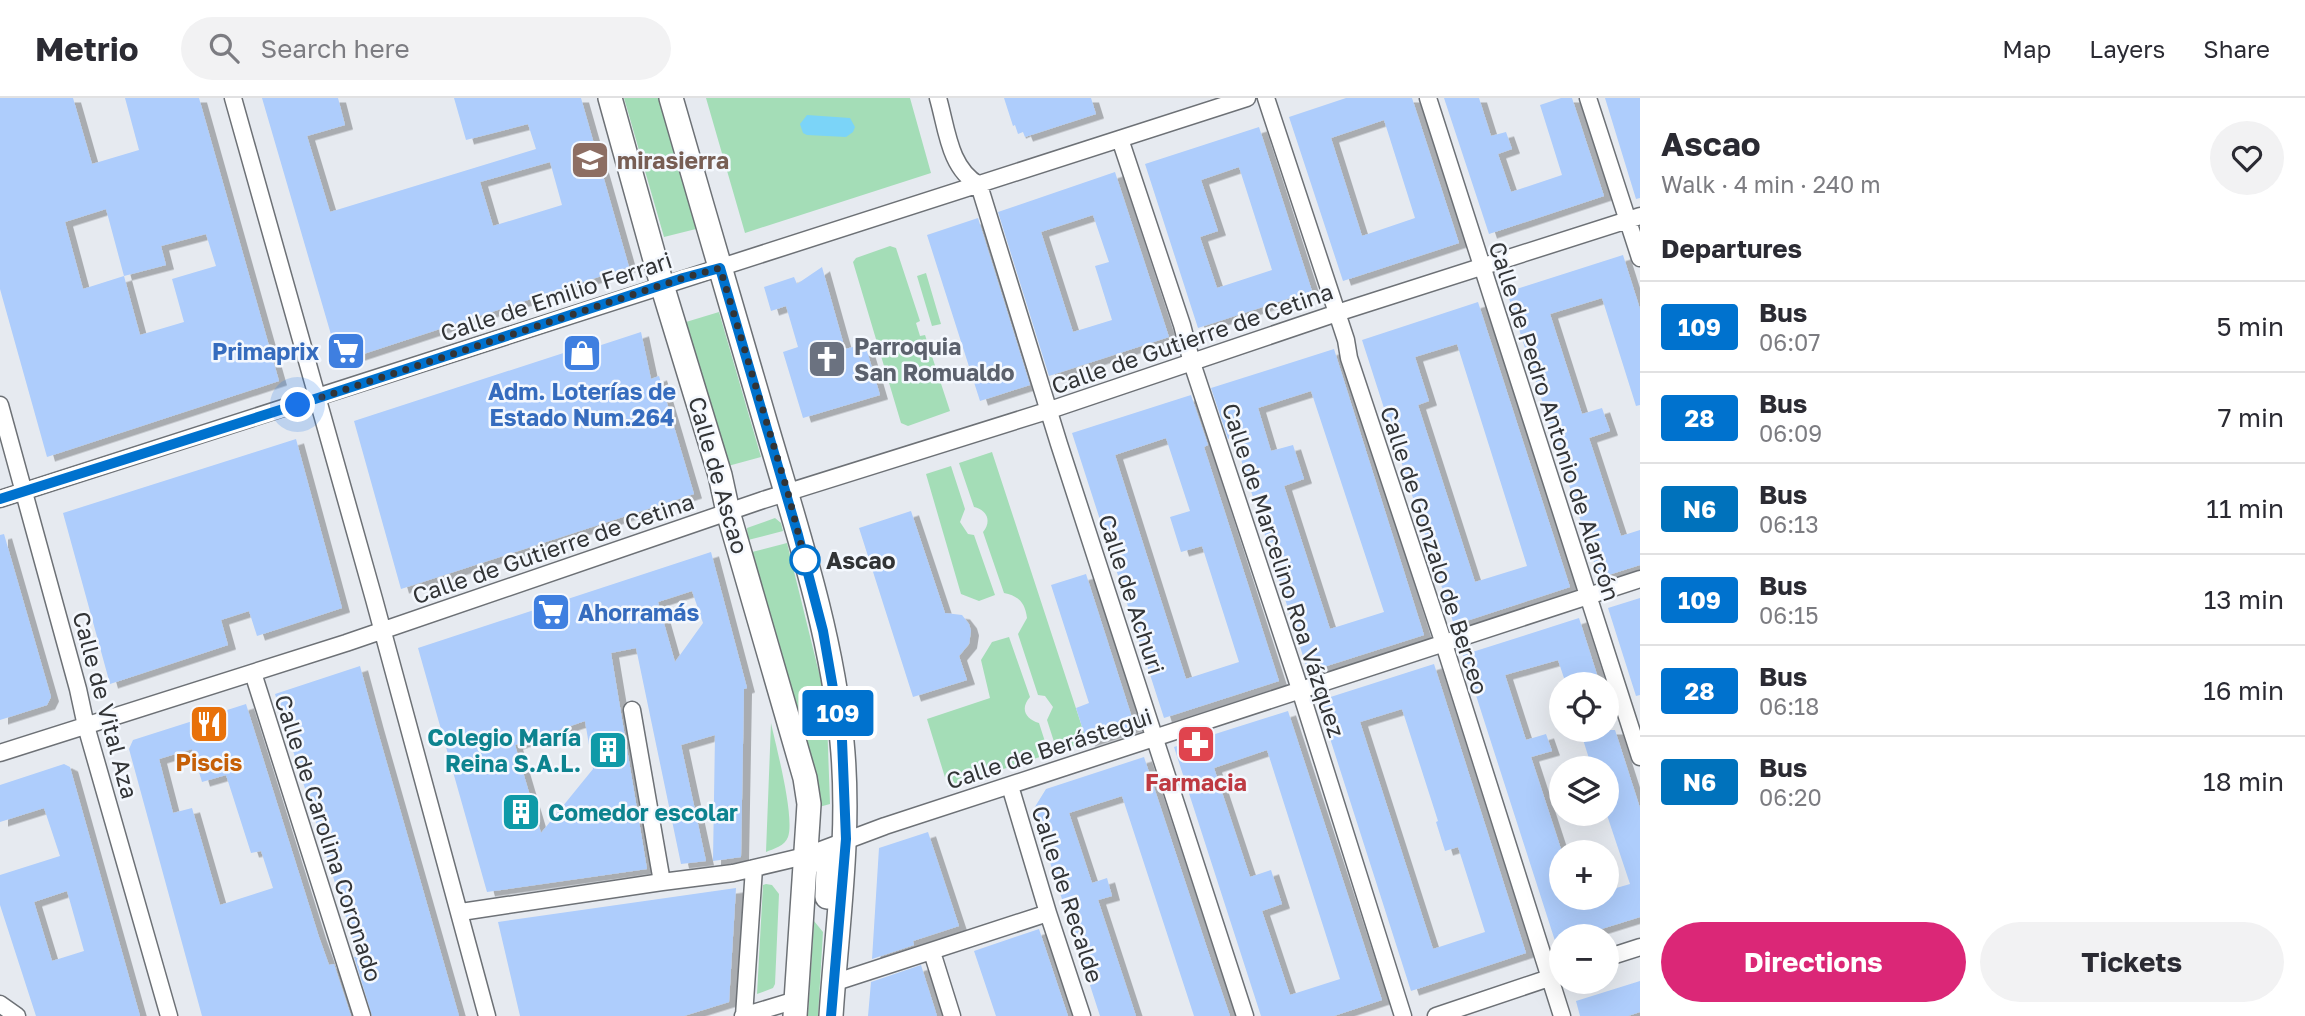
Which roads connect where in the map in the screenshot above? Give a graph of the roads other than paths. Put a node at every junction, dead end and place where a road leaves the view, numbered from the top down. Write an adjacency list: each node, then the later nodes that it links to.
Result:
1 (233, 98): 18 (street)
2 (610, 98): 15 (street, Calle de Ascao)
3 (671, 98): 13 (street)
4 (938, 98): 10 (street)
5 (1247, 98): 9 (street, Calle de Emilio Ferrari)
6 (1266, 98): 16 (street, Calle de Gonzalo de Berceo)
7 (1428, 98): 14 (street, Calle de Pedro Antonio de Alarcón)
8 (1588, 98): 11 (street)
9 (1120, 139): 10 (street, Calle de Emilio Ferrari); 17 (street, Calle de Marcelino Roa Vázquez)
10 (979, 185): 13 (street, Calle de Emilio Ferrari); 20 (street, Calle de Achuri)
11 (1633, 218): 12 (street); 14 (street, Calle de Gutierre de Cetina)
12 (1640, 258)
13 (720, 268): 15 (street, Calle de Emilio Ferrari); 22 (street)
14 (1483, 268): 16 (street, Calle de Gutierre de Cetina); 26 (street, Calle de Pedro Antonio de Alarcón)
15 (663, 285): 18 (street, Calle de Emilio Ferrari); 24 (street, Calle de Ascao)
16 (1337, 313): 17 (street, Calle de Gutierre de Cetina); 28 (street, Calle de Gonzalo de Berceo)
17 (1192, 363): 20 (street, Calle de Gutierre de Cetina); 30 (street, Calle de Marcelino Roa Vázquez)
18 (318, 398): 21 (street, Calle de Emilio Ferrari); 27 (street)
19 (0, 405): 21 (street, Calle de Vital Aza)
20 (1050, 410): 22 (street, Calle de Gutierre de Cetina); 33 (street, Calle de Achuri)
21 (24, 491): 23 (street, Calle de Emilio Ferrari); 32 (street, Calle de Vital Aza)
22 (788, 493): 24 (street, Calle de Gutierre de Cetina); 37 (street)
23 (0, 499)
24 (728, 512): 27 (street, Calle de Gutierre de Cetina); 38 (street, Calle de Ascao)
25 (1640, 579): 26 (street, Calle de Berástegui)
26 (1587, 595): 28 (street, Calle de Berástegui); 35 (street, Calle de Pedro Antonio de Alarcón)
27 (382, 630): 29 (street, Calle de Gutierre de Cetina); 41 (street)
28 (1444, 644): 30 (street, Calle de Berástegui); 47 (street, Calle de Gonzalo de Berceo)
29 (253, 674): 32 (street, Calle de Gutierre de Cetina); 55 (street, Calle de Carolina Coronado)
30 (1300, 690): 33 (street, Calle de Berástegui); 62 (street, Calle de Marcelino Roa Vázquez)
31 (632, 710): 40 (street)
32 (86, 726): 34 (street, Calle de Gutierre de Cetina); 54 (street, Calle de Vital Aza)
33 (1155, 737): 36 (street, Calle de Berástegui); 61 (street, Calle de Achuri)
34 (0, 753)
35 (1640, 757)
36 (1010, 786): 37 (street, Calle de Berástegui); 42 (street, Calle de Recalde)
37 (846, 839): 38 (street, Calle de Berástegui); 43 (street)
38 (805, 856): 39 (street, Calle de Berástegui); 43 (street); 52 (street, Calle de Ascao)
39 (754, 869): 40 (street, Calle de Berástegui); 57 (street)
40 (662, 881): 41 (street, Calle de Berástegui)
41 (461, 912): 56 (street)
42 (1048, 913): 45 (street); 60 (street, Calle de Recalde)
43 (838, 934): 49 (street)
44 (1640, 947): 46 (street)
45 (932, 951): 49 (street); 59 (street)
46 (1619, 954)
47 (1549, 961)
48 (1549, 978): 63 (street)
49 (833, 983): 58 (street)
50 (1558, 994): 64 (street, Calle de Gonzalo de Berceo)
51 (0, 1004): 53 (street)
52 (795, 1008): 57 (street)
53 (17, 1016)
54 (169, 1016)
55 (362, 1016)
56 (488, 1016)
57 (744, 1016)
58 (831, 1016)
59 (952, 1016)
60 (1083, 1016)
61 (1245, 1016)
62 (1404, 1016)
63 (1436, 1016)
64 (1562, 1016)

